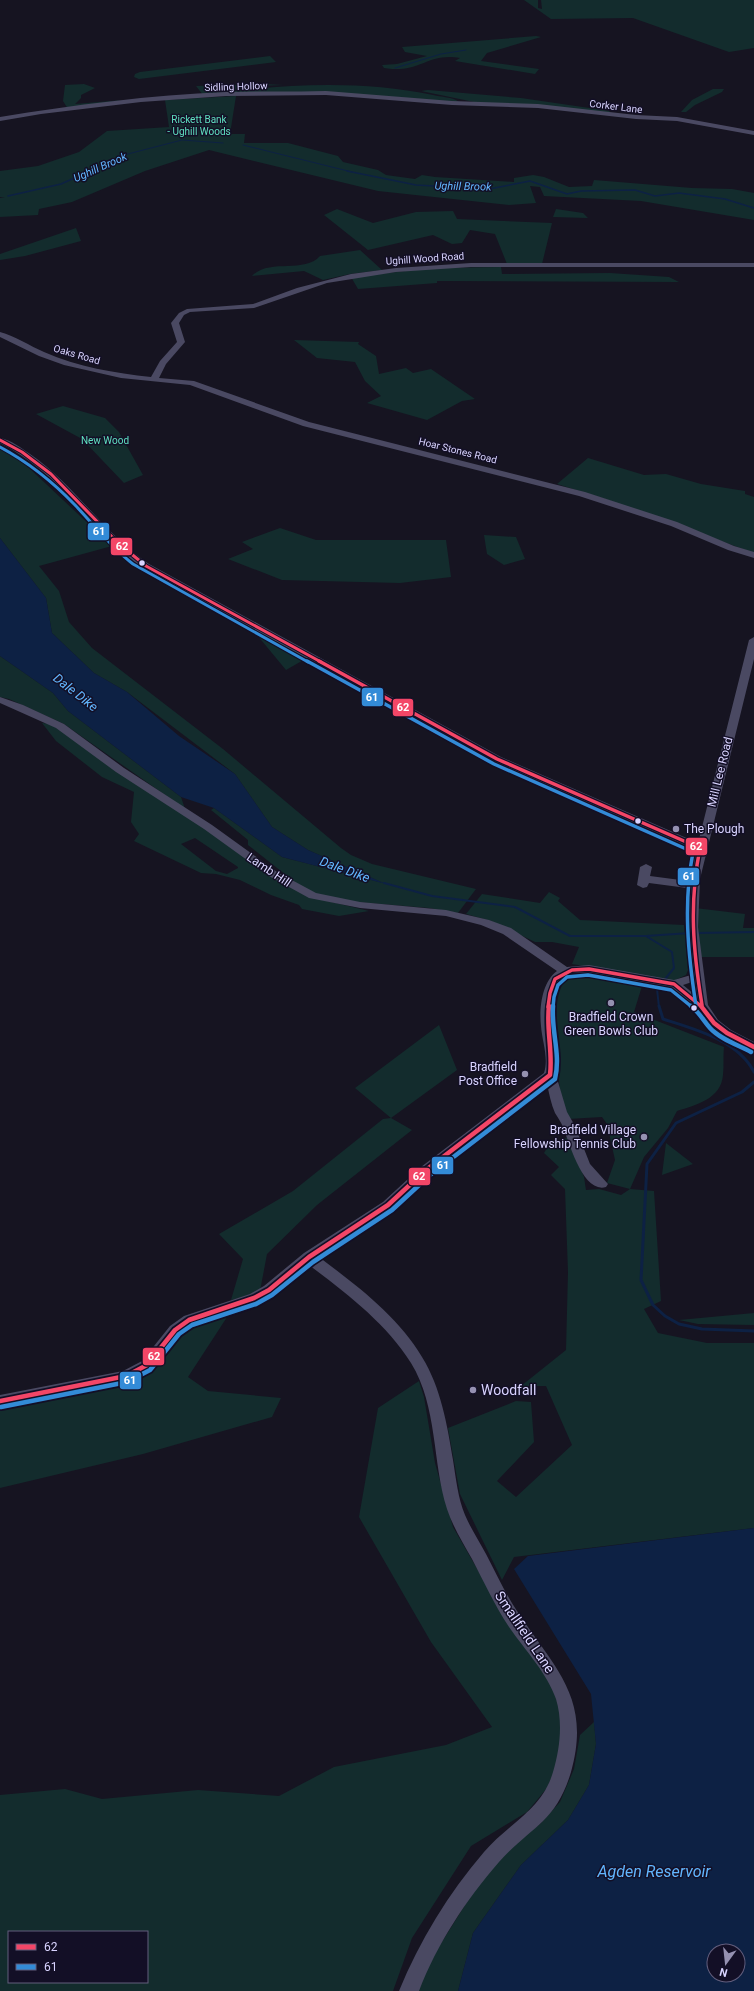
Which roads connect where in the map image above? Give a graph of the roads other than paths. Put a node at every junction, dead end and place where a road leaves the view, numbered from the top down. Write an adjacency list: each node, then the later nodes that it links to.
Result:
1 (474, 103): 2 (street, Sidling Hollow); 3 (street, Corker Lane)
2 (0, 119)
3 (754, 133)
4 (754, 265): 6 (street, Ughill Wood Road)
5 (0, 334): 6 (street, Oaks Road)
6 (154, 379): 8 (street, Hoar Stones Road)
7 (0, 440): 11 (street)
8 (754, 555)
9 (754, 640): 11 (street, Mill Lee Road)
10 (0, 700): 14 (street, Lamb Hill)
11 (700, 848): 13 (street, Mill Lee Road)
12 (646, 867): 13 (street)
13 (693, 885): 15 (street, Mill Lee Road)
14 (565, 971): 16 (street); 19 (street)
15 (697, 977): 16 (street); 17 (street, Mill Lee Road)
16 (673, 984): 17 (street)
17 (702, 1006): 18 (street)
18 (754, 1046)
19 (550, 1075): 20 (street); 21 (street)
20 (600, 1184)
21 (309, 1257): 22 (street); 23 (street, Smallfield Lane)
22 (0, 1401)
23 (409, 1991)

